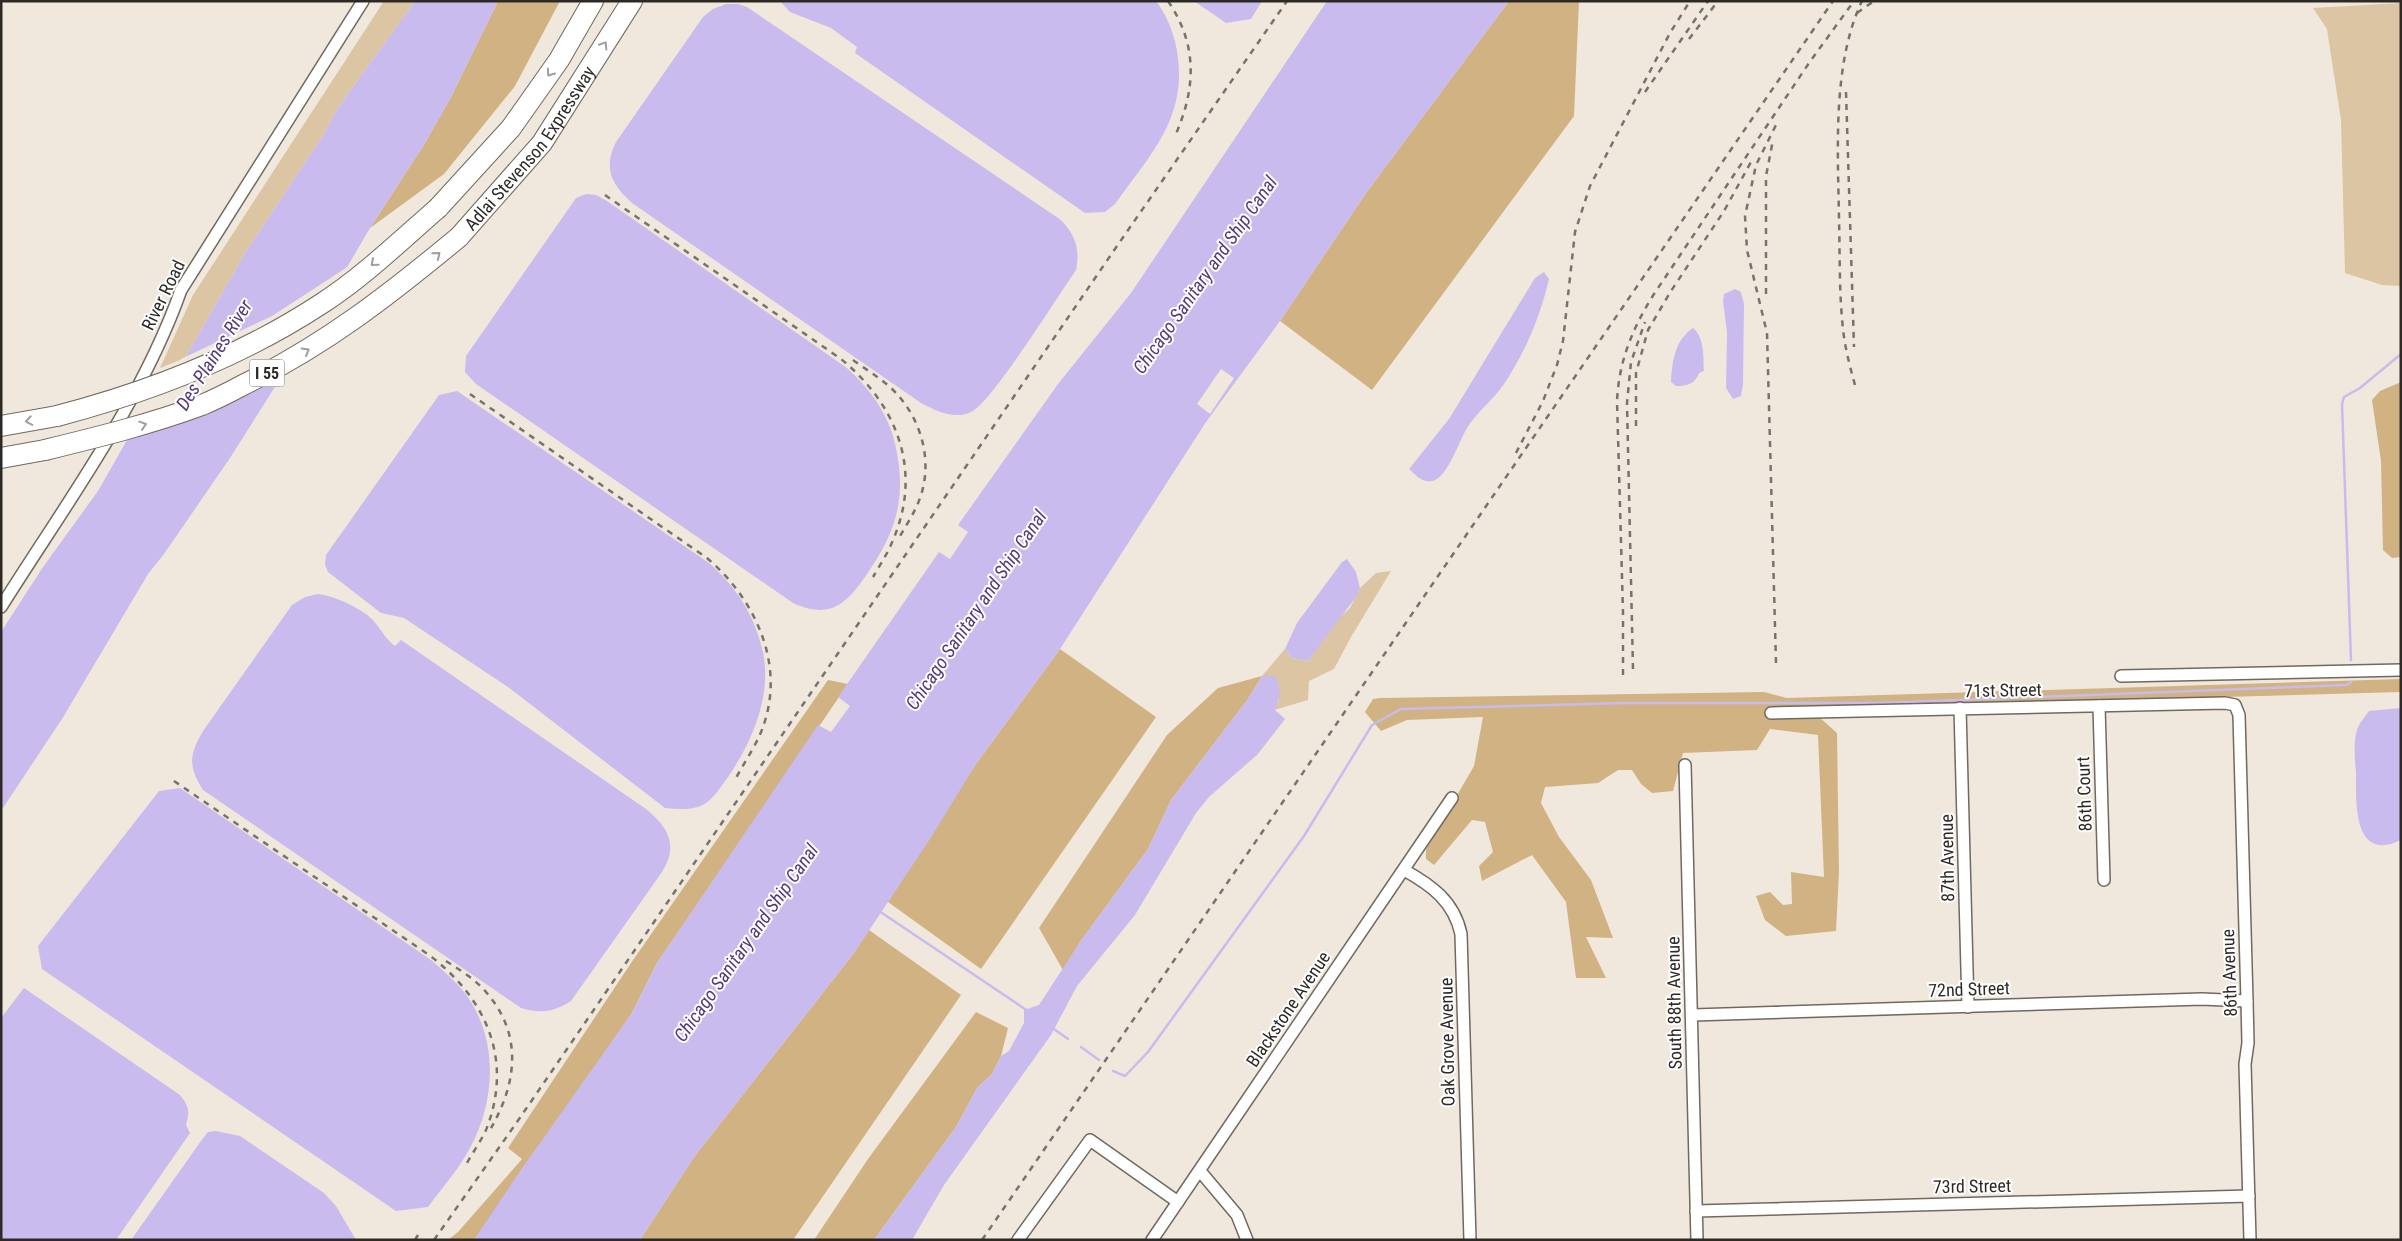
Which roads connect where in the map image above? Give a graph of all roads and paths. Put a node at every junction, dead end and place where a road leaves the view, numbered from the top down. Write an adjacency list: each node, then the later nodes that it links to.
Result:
1 (363, 1): 6 (street, River Road)
2 (593, 1): 4 (highway, Adlai Stevenson Expressway / I 55, one-way to 4, bridge)
3 (632, 1): 5 (highway, Adlai Stevenson Expressway / I 55, one-way to 3, bridge)
4 (1, 426)
5 (1, 458)
6 (1, 607)
7 (2401, 670): 8 (street)
8 (2121, 676)
9 (2235, 705): 10 (street, 71st Street); 17 (street, 86th Avenue)
10 (2099, 706): 11 (street, 71st Street); 16 (street, 86th Court)
11 (1960, 708): 12 (street, 71st Street); 18 (street, 87th Avenue)
12 (1771, 713)
13 (1685, 765): 19 (street, South 88th Avenue)
14 (1452, 798): 15 (street, Blackstone Avenue)
15 (1404, 870): 20 (street, Blackstone Avenue); 27 (street, Oak Grove Avenue)
16 (2104, 880)
17 (2247, 1000): 18 (street, 72nd Street); 21 (street, 86th Avenue)
18 (1968, 1007): 19 (street, 72nd Street)
19 (1692, 1015): 23 (street, South 88th Avenue)
20 (1200, 1171): 22 (street, Blackstone Avenue); 26 (street)
21 (2249, 1196): 23 (street, 73rd Street); 29 (street, 86th Avenue)
22 (1178, 1202): 24 (street); 25 (street, Blackstone Avenue)
23 (1696, 1211): 28 (street, South 88th Avenue)
24 (1018, 1240)
25 (1152, 1240)
26 (1247, 1240)
27 (1470, 1240)
28 (1697, 1240)
29 (2250, 1240)

